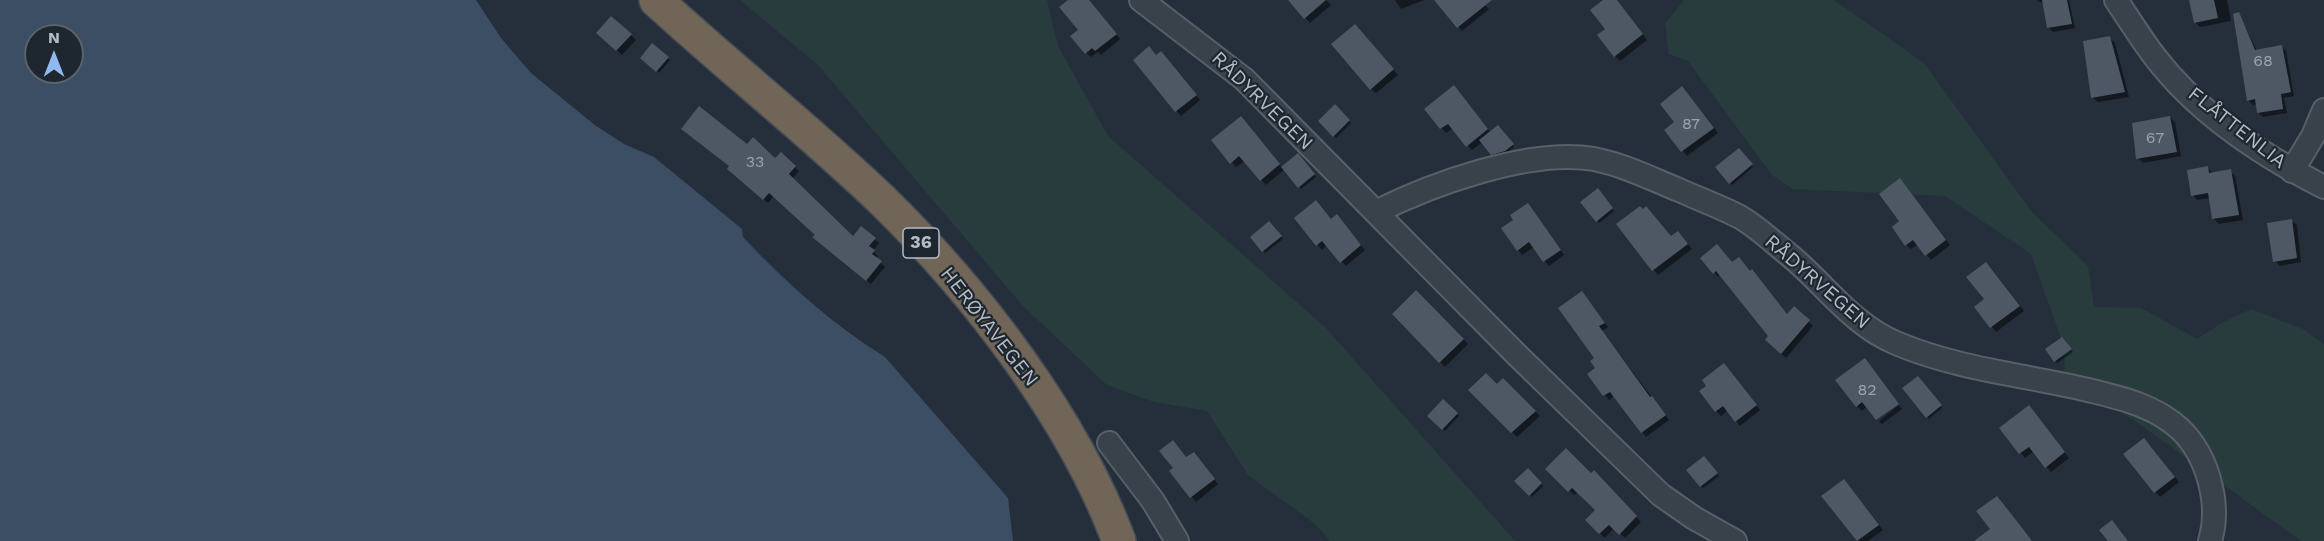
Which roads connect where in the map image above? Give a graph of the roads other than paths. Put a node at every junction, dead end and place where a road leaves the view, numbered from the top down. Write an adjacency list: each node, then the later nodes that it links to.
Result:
1 (656, 0): 9 (highway, HERØYAVEGEN / 36)
2 (1141, 0): 7 (street, RÅDYRVEGEN)
3 (2116, 0): 5 (street, FLÅTTENLIA)
4 (2324, 110): 5 (street)
5 (2292, 171): 6 (street, FLÅTTENLIA)
6 (2324, 187)
7 (1376, 212): 11 (street, RÅDYRVEGEN); 12 (street, RÅDYRVEGEN)
8 (1109, 443): 10 (street)
9 (1119, 541)
10 (1178, 541)
11 (1735, 541)
12 (2210, 541)

